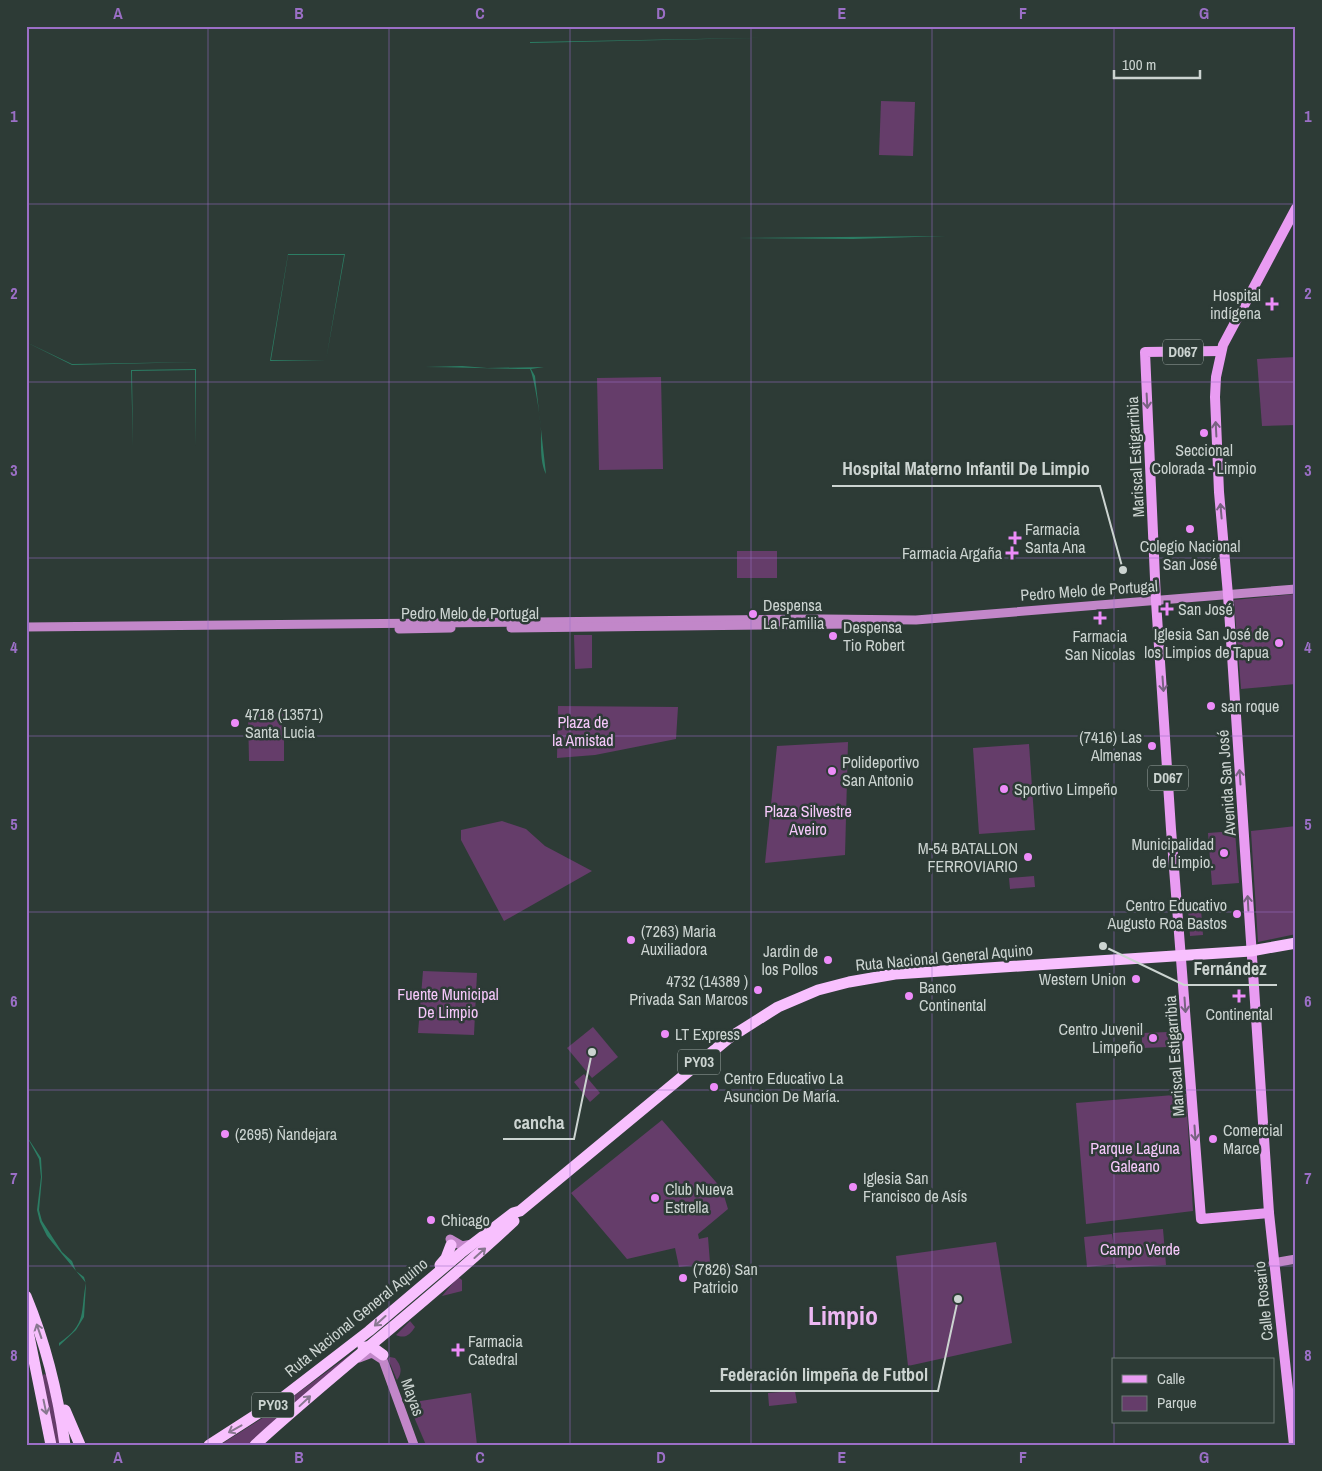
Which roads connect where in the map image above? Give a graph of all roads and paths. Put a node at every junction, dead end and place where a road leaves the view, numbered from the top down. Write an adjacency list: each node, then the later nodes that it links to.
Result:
1 (1296, 208): 2 (main road, D067)
2 (1221, 351): 4 (main road, Avenida San José / D067, one-way to 2); 5 (main road, Mariscal Estigarribia / D067, one-way to 5)
3 (1296, 589): 4 (street, Pedro Melo de Portugal)
4 (1228, 595): 5 (street, Pedro Melo de Portugal); 10 (main road, Avenida San José / D067, one-way to 4)
5 (1156, 601): 6 (street, Pedro Melo de Portugal); 11 (main road, Mariscal Estigarribia / D067, one-way to 11)
6 (609, 624): 7 (street, Pedro Melo de Portugal); 8 (street, Pedro Melo de Portugal)
7 (26, 627)
8 (26, 632)
9 (1296, 943): 10 (highway, Ruta Nacional General Aquino / PY03)
10 (1251, 951): 11 (highway, Ruta Nacional General Aquino / PY03); 13 (main road, Avenida San José / D067)
11 (1181, 956): 12 (highway, Ruta Nacional General Aquino / PY03); 13 (main road, Mariscal Estigarribia / D067, one-way to 13)
12 (520, 1211): 15 (highway, Ruta Nacional General Aquino / PY03); 21 (highway, Ruta Nacional General Aquino / PY03, one-way to 12)
13 (1270, 1213): 18 (main road, Calle Rosario / D067)
14 (451, 1242): 15 (street); 20 (highway)
15 (472, 1244): 17 (highway, Ruta Nacional General Aquino / PY03)
16 (1296, 1259): 18 (street)
17 (453, 1260): 20 (highway, Ruta Nacional General Aquino / PY03); 21 (street)
18 (1273, 1263): 34 (main road, Calle Rosario / D067)
19 (26, 1296): 27 (highway, one-way to 19)
20 (399, 1304): 24 (highway, Ruta Nacional General Aquino / PY03, one-way to 24)
21 (402, 1318): 23 (highway, Ruta Nacional General Aquino / PY03); 25 (highway)
22 (26, 1321): 28 (highway, one-way to 28)
23 (368, 1346): 24 (highway); 25 (highway); 26 (highway, Ruta Nacional General Aquino / PY03)
24 (335, 1357): 31 (highway, Ruta Nacional General Aquino / PY03, one-way to 31)
25 (383, 1358): 26 (street); 33 (street, Mayas)
26 (349, 1362): 32 (highway, Ruta Nacional General Aquino / PY03, one-way to 26)
27 (57, 1398): 29 (highway); 30 (highway)
28 (51, 1445)
29 (64, 1445)
30 (80, 1445)
31 (210, 1445)
32 (255, 1445)
33 (414, 1445)
34 (1294, 1445)

